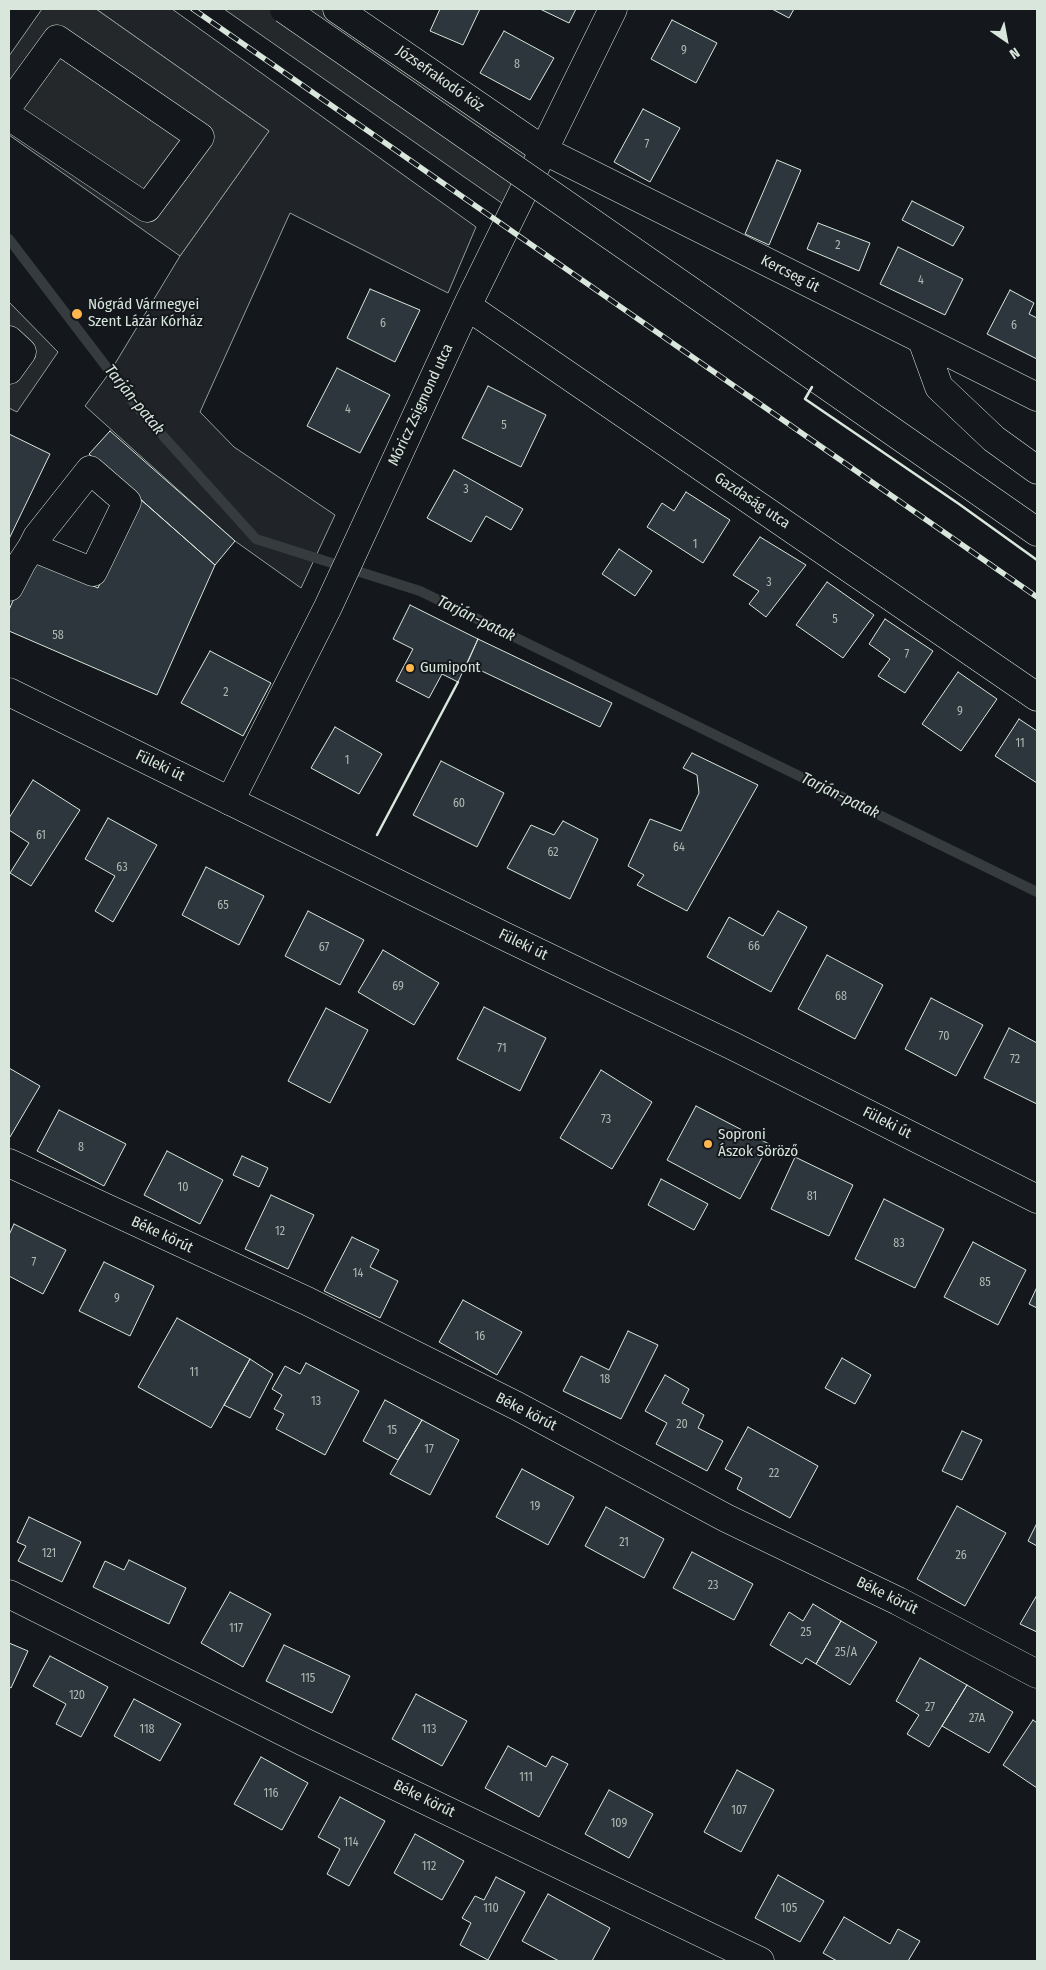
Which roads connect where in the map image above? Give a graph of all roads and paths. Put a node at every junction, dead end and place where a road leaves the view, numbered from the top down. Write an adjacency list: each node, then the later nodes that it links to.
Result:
1 (284, 9): 13 (street, bridge)
2 (337, 9): 6 (street, Józsefrakodó köz)
3 (613, 9): 6 (street, Móricz Zsigmond utca)
4 (9, 105): 5 (street)
5 (9, 116)
6 (543, 150): 7 (street, Móricz Zsigmond utca); 9 (street, Kercseg út)
7 (467, 306): 17 (street, Gazdaság utca); 18 (street, Móricz Zsigmond utca)
8 (9, 340): 10 (street)
9 (922, 340): 11 (street, Kercseg út); 12 (street)
10 (9, 370)
11 (1037, 397)
12 (1037, 470)
13 (1037, 532)
14 (32, 547): 15 (street)
15 (9, 587)
16 (9, 692): 18 (street, Füleki út)
17 (1037, 697)
18 (230, 801): 20 (street, Füleki út)
19 (9, 1163): 22 (street, Béke körút)
20 (1037, 1199)
21 (9, 1594): 23 (street, Béke körút)
22 (1037, 1674)
23 (760, 1961)

